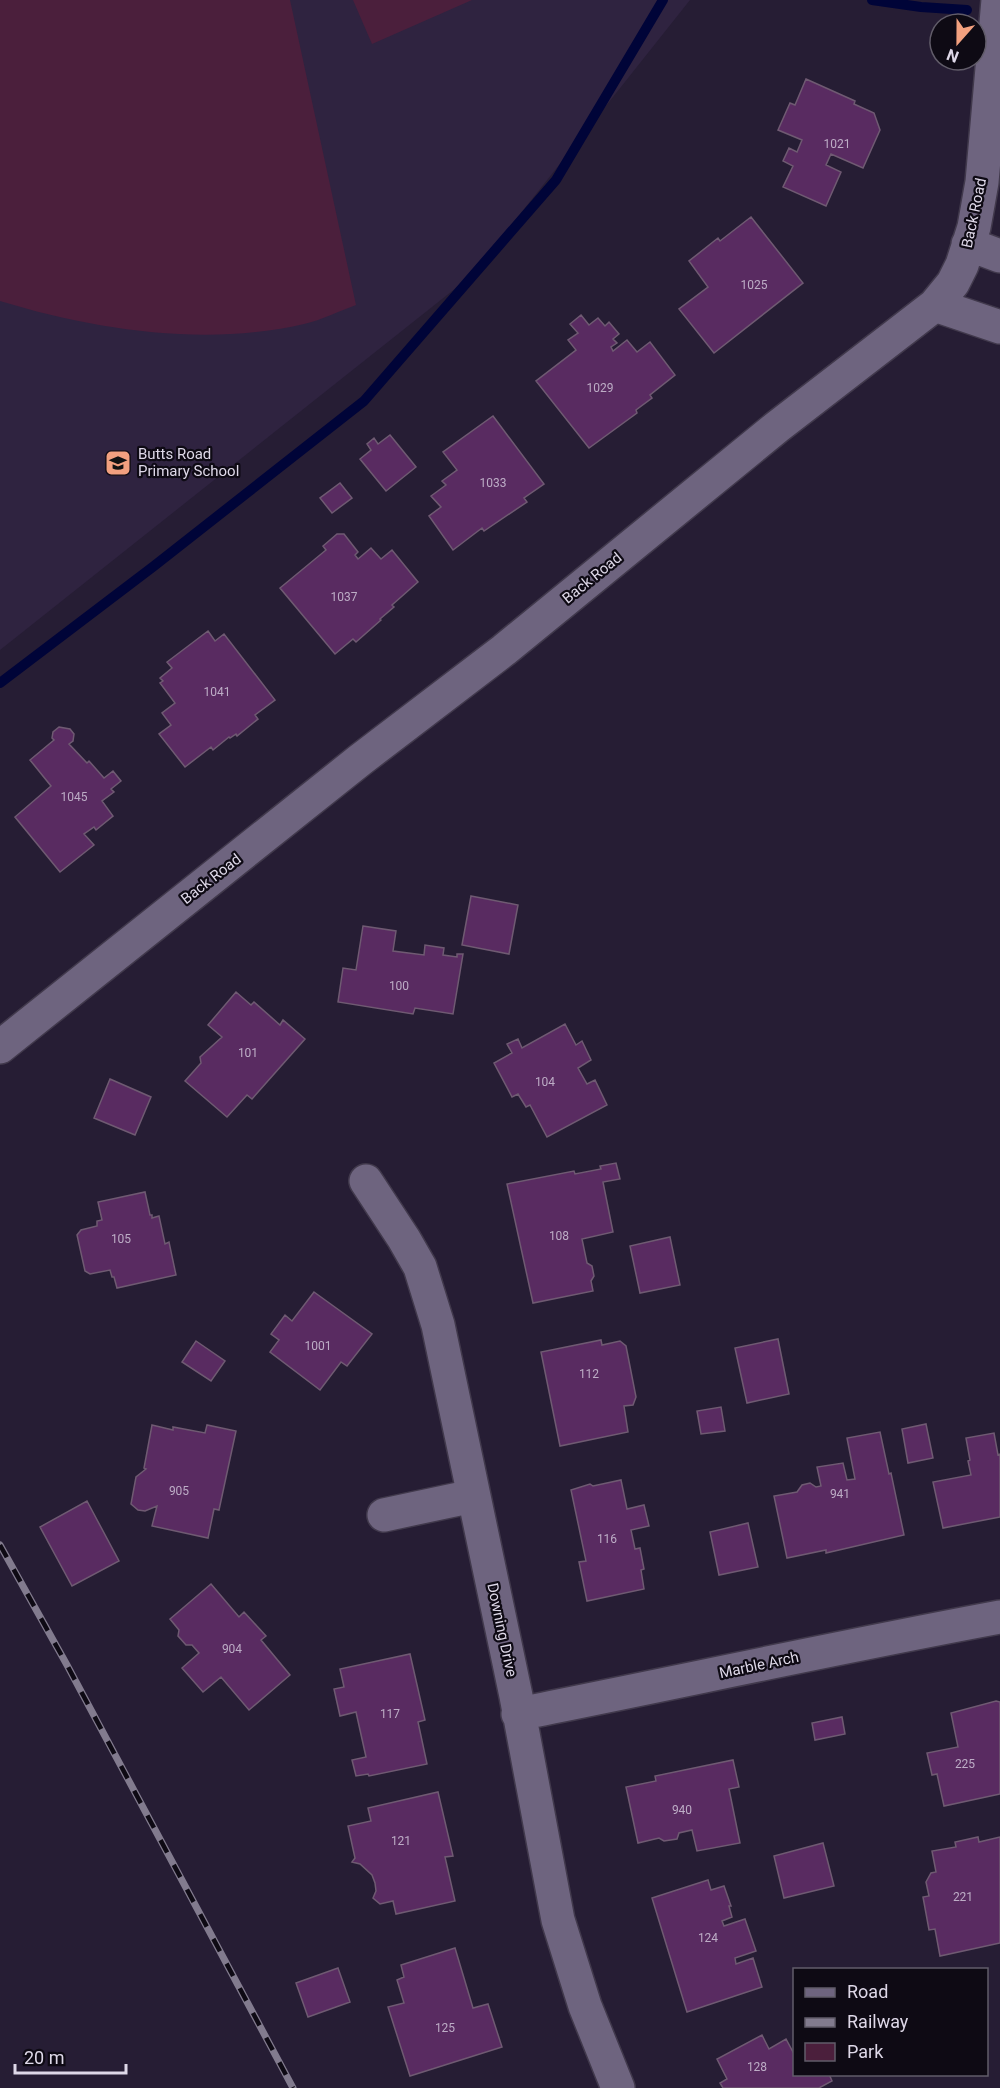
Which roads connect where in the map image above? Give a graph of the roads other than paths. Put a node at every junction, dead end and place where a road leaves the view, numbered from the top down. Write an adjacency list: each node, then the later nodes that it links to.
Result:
1 (998, 0): 2 (street, Back Road)
2 (968, 244): 3 (street); 4 (street, Back Road)
3 (1000, 256)
4 (935, 305): 5 (street); 6 (street, Back Road)
5 (1000, 327)
6 (0, 1047)
7 (366, 1181): 8 (street, Downing Drive)
8 (473, 1496): 9 (street); 11 (street, Downing Drive)
9 (384, 1515)
10 (1000, 1617): 11 (street, Marble Arch)
11 (518, 1714): 12 (street, Downing Drive)
12 (618, 2088)

